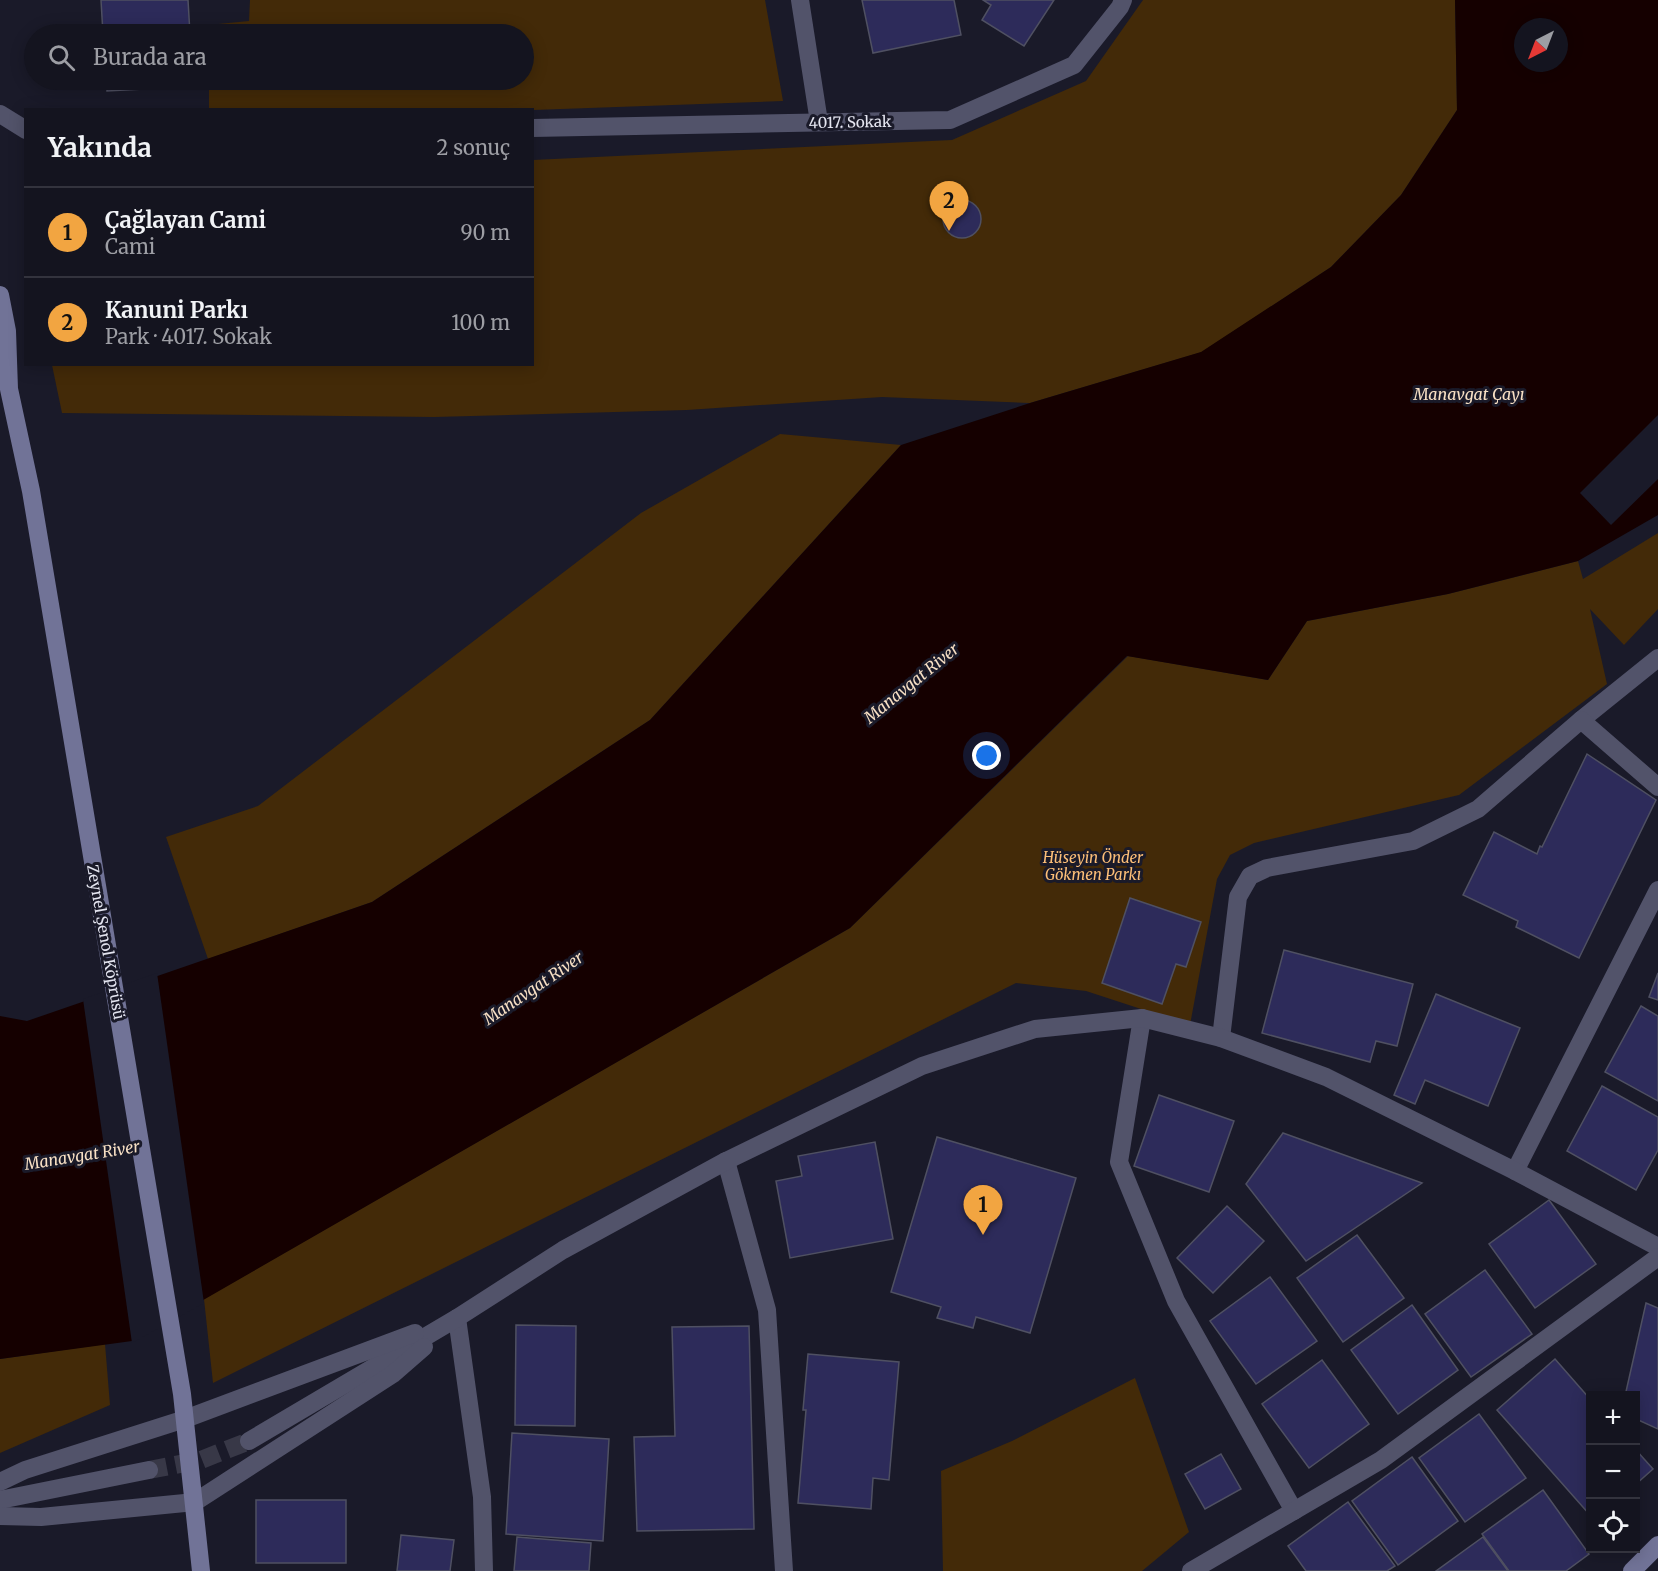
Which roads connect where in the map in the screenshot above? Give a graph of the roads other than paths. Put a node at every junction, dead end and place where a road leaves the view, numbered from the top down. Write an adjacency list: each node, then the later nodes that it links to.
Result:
1 (800, 0): 4 (street)
2 (1123, 0): 4 (street, 4017. Sokak)
3 (0, 114): 6 (street)
4 (819, 122): 5 (street, 4017. Sokak)
5 (534, 128)
6 (24, 129)
7 (0, 295): 19 (street, Zeynel Şenol Köprüsü)
8 (1658, 658): 9 (street)
9 (1581, 720): 10 (street); 13 (street)
10 (1658, 787)
11 (1658, 890): 15 (street)
12 (1142, 1018): 13 (street); 14 (street); 25 (street)
13 (1221, 1038): 15 (street)
14 (726, 1161): 18 (street); 30 (street)
15 (1515, 1171): 16 (street)
16 (1658, 1247)
17 (1658, 1257): 25 (street)
18 (457, 1318): 19 (street); 20 (street); 24 (street); 29 (street)
19 (185, 1419): 22 (street); 24 (street, Zeynel Şenol Köprüsü)
20 (249, 1441)
21 (150, 1470): 23 (street)
22 (0, 1482)
23 (0, 1500)
24 (195, 1502): 26 (street); 28 (street, Zeynel Şenol Köprüsü)
25 (1294, 1511): 31 (street)
26 (0, 1516)
27 (1658, 1545): 32 (street)
28 (201, 1571)
29 (484, 1571)
30 (784, 1571)
31 (1191, 1571)
32 (1632, 1571)

